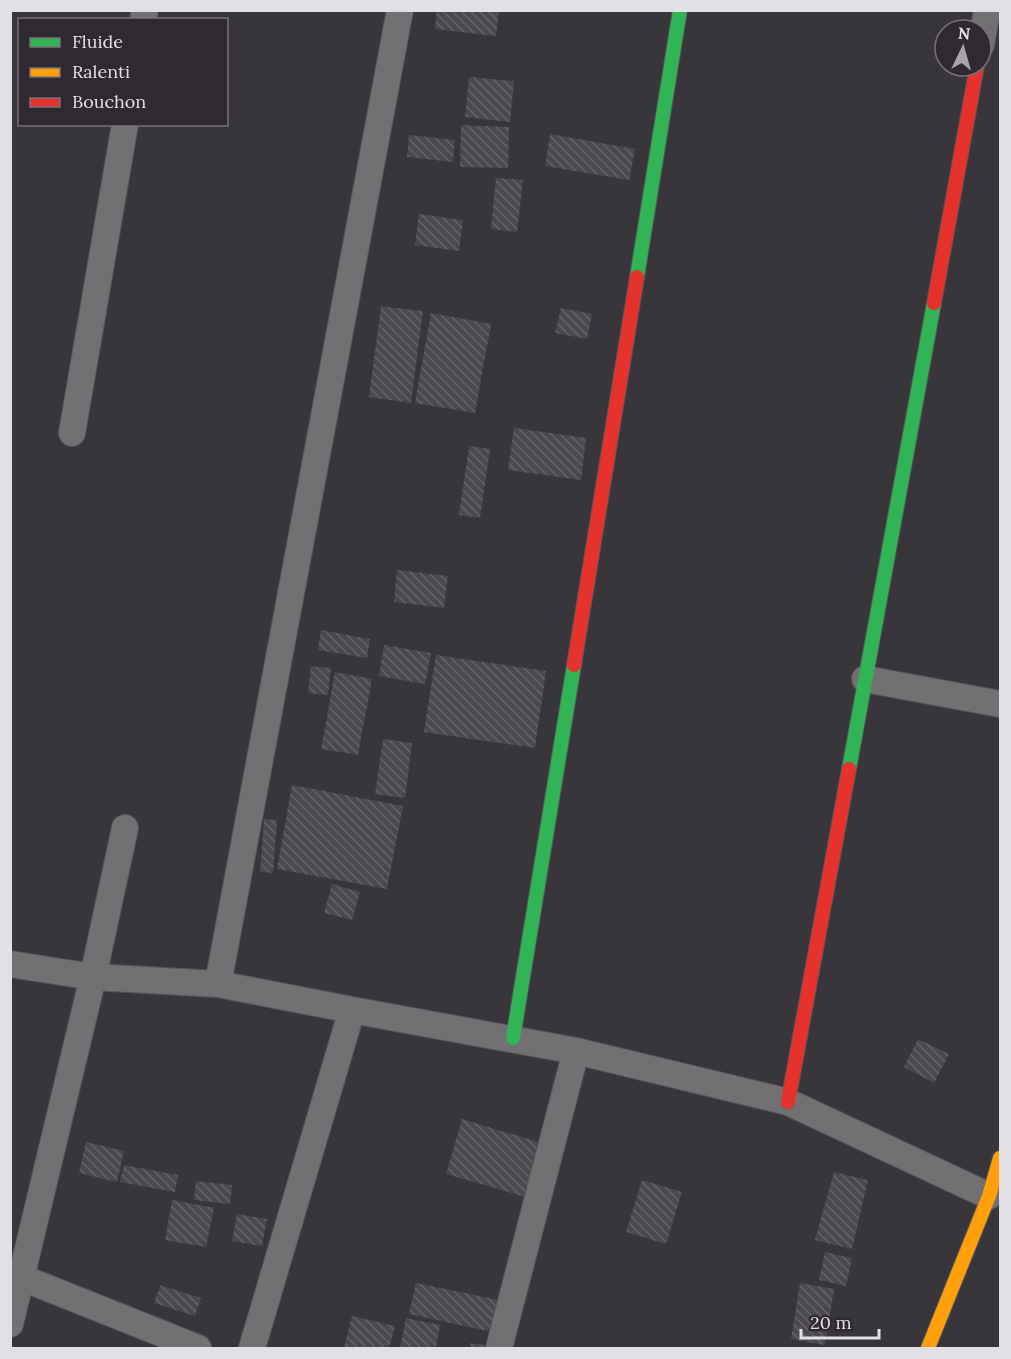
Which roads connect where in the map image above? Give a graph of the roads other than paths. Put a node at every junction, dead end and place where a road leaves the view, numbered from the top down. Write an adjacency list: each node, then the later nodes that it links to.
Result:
1 (400, 10): 11 (street)
2 (680, 10): 13 (main road)
3 (975, 78): 6 (main road)
4 (125, 126): 5 (street)
5 (72, 433)
6 (865, 679): 7 (street); 15 (main road)
7 (1000, 704)
8 (125, 828): 10 (street)
9 (10, 964): 10 (street)
10 (93, 976): 11 (street); 18 (street)
11 (218, 984): 12 (street)
12 (352, 1010): 13 (street); 21 (street)
13 (513, 1038): 14 (street)
14 (576, 1051): 15 (street); 22 (street)
15 (788, 1102): 17 (street)
16 (1000, 1158): 17 (main road)
17 (988, 1196): 23 (main road)
18 (17, 1275): 19 (street); 20 (street)
19 (10, 1324)
20 (198, 1348)
21 (252, 1348)
22 (499, 1348)
23 (928, 1348)

